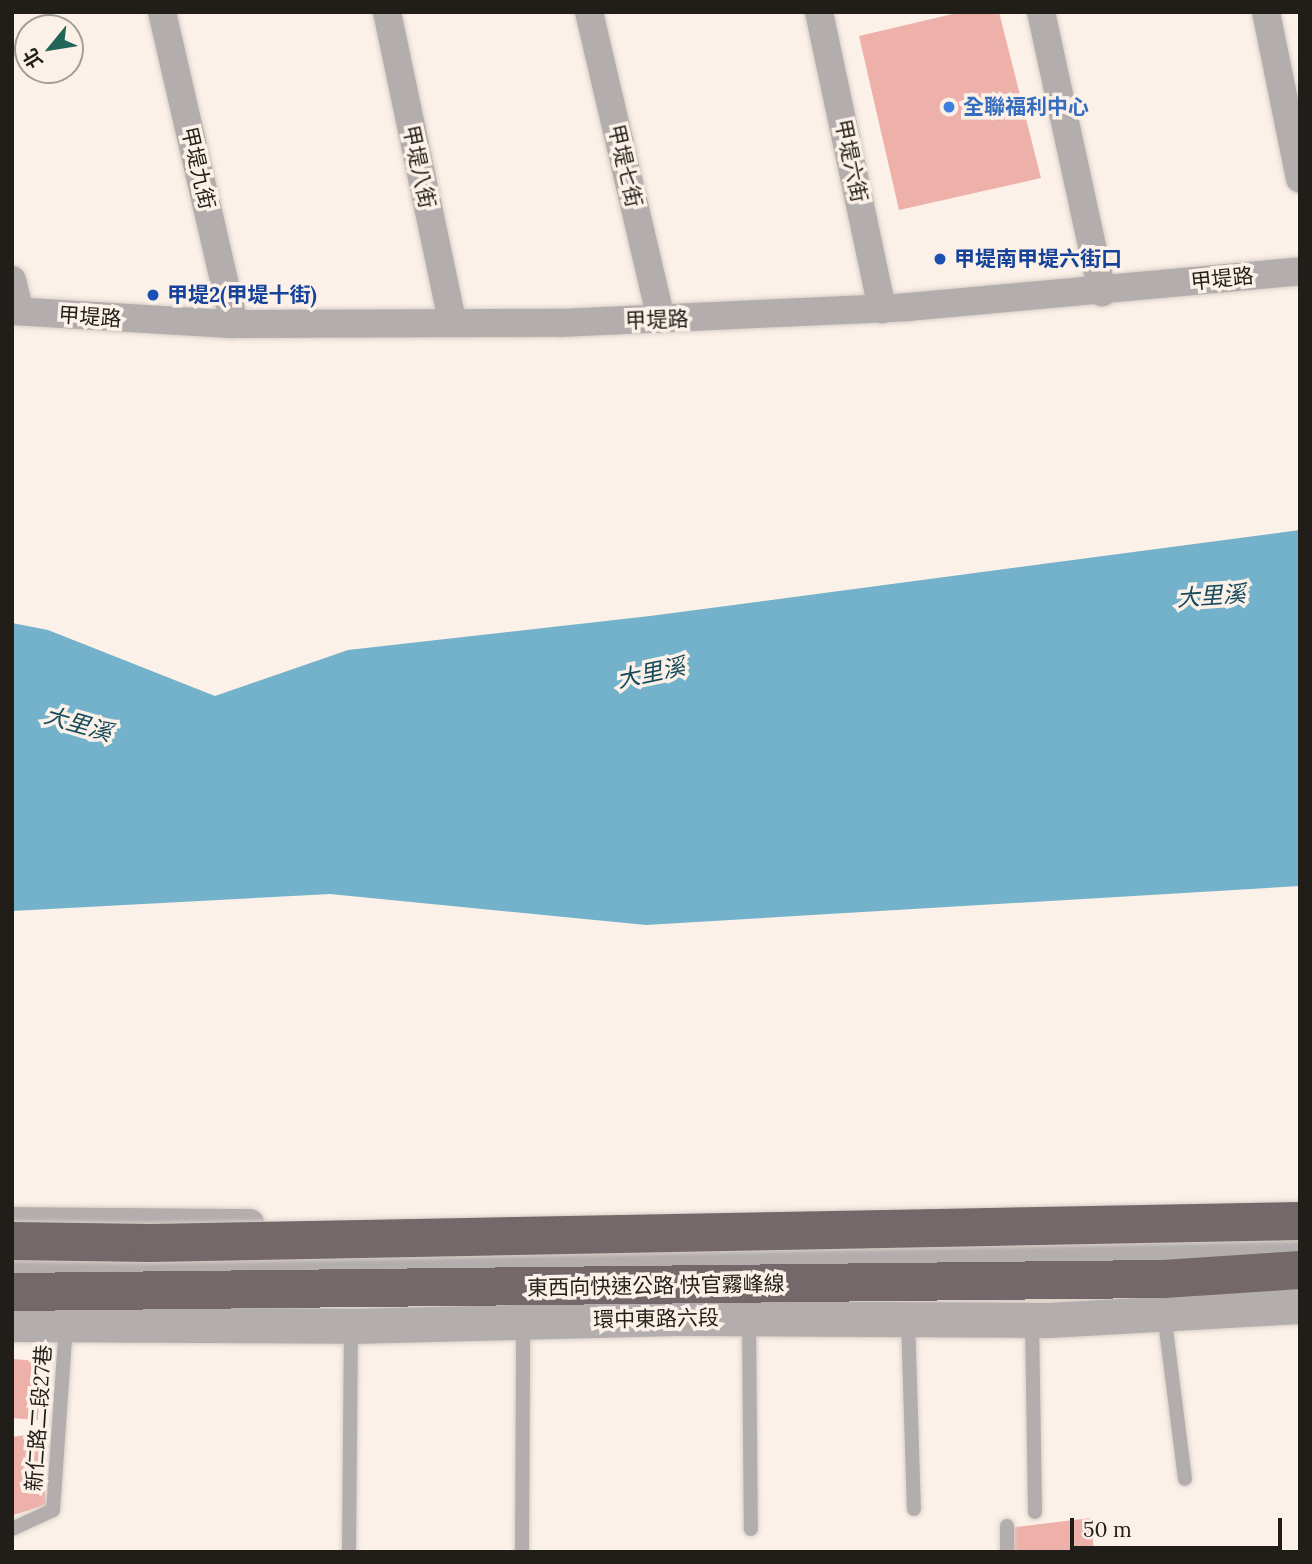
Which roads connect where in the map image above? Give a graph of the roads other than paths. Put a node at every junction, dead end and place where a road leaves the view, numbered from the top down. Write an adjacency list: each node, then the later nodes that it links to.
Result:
1 (162, 12): 15 (street, 甲堤九街)
2 (387, 12): 14 (street, 甲堤八街)
3 (589, 12): 13 (street, 甲堤七街)
4 (819, 12): 11 (street, 甲堤六街)
5 (1041, 12): 10 (street)
6 (1266, 12): 7 (street)
7 (1300, 179)
8 (1300, 271): 10 (street, 甲堤路)
9 (12, 280): 12 (street)
10 (1102, 292): 11 (street, 甲堤路)
11 (882, 309): 13 (street, 甲堤路)
12 (16, 311): 15 (street, 甲堤路)
13 (661, 319): 14 (street, 甲堤路)
14 (452, 321): 15 (street, 甲堤路)
15 (234, 324)
16 (12, 1221): 20 (street)
17 (1300, 1221): 18 (highway, bridge)
18 (12, 1241)
19 (1300, 1248): 20 (street)
20 (618, 1263): 21 (street)
21 (12, 1268)
22 (1300, 1270): 23 (highway, 東西向快速公路 快官霧峰線)
23 (12, 1292)
24 (1300, 1306): 25 (street, 環中東路六段)
25 (1164, 1313): 28 (street, 環中東路六段); 33 (lane)
26 (749, 1320): 27 (street, 環中東路六段); 29 (street, 環中東路六段); 38 (lane)
27 (908, 1320): 28 (street, 環中東路六段); 34 (lane)
28 (1032, 1320): 35 (lane)
29 (523, 1322): 32 (street, 環中東路六段); 39 (lane)
30 (12, 1324): 31 (street, 環中東路六段)
31 (66, 1325): 32 (street, 環中東路六段); 37 (lane, 新仁路二段27巷)
32 (351, 1326): 40 (lane)
33 (1185, 1479)
34 (914, 1509)
35 (1035, 1512)
36 (1007, 1526): 41 (lane)
37 (12, 1529)
38 (751, 1529)
39 (522, 1550)
40 (349, 1552)
41 (1007, 1552)

